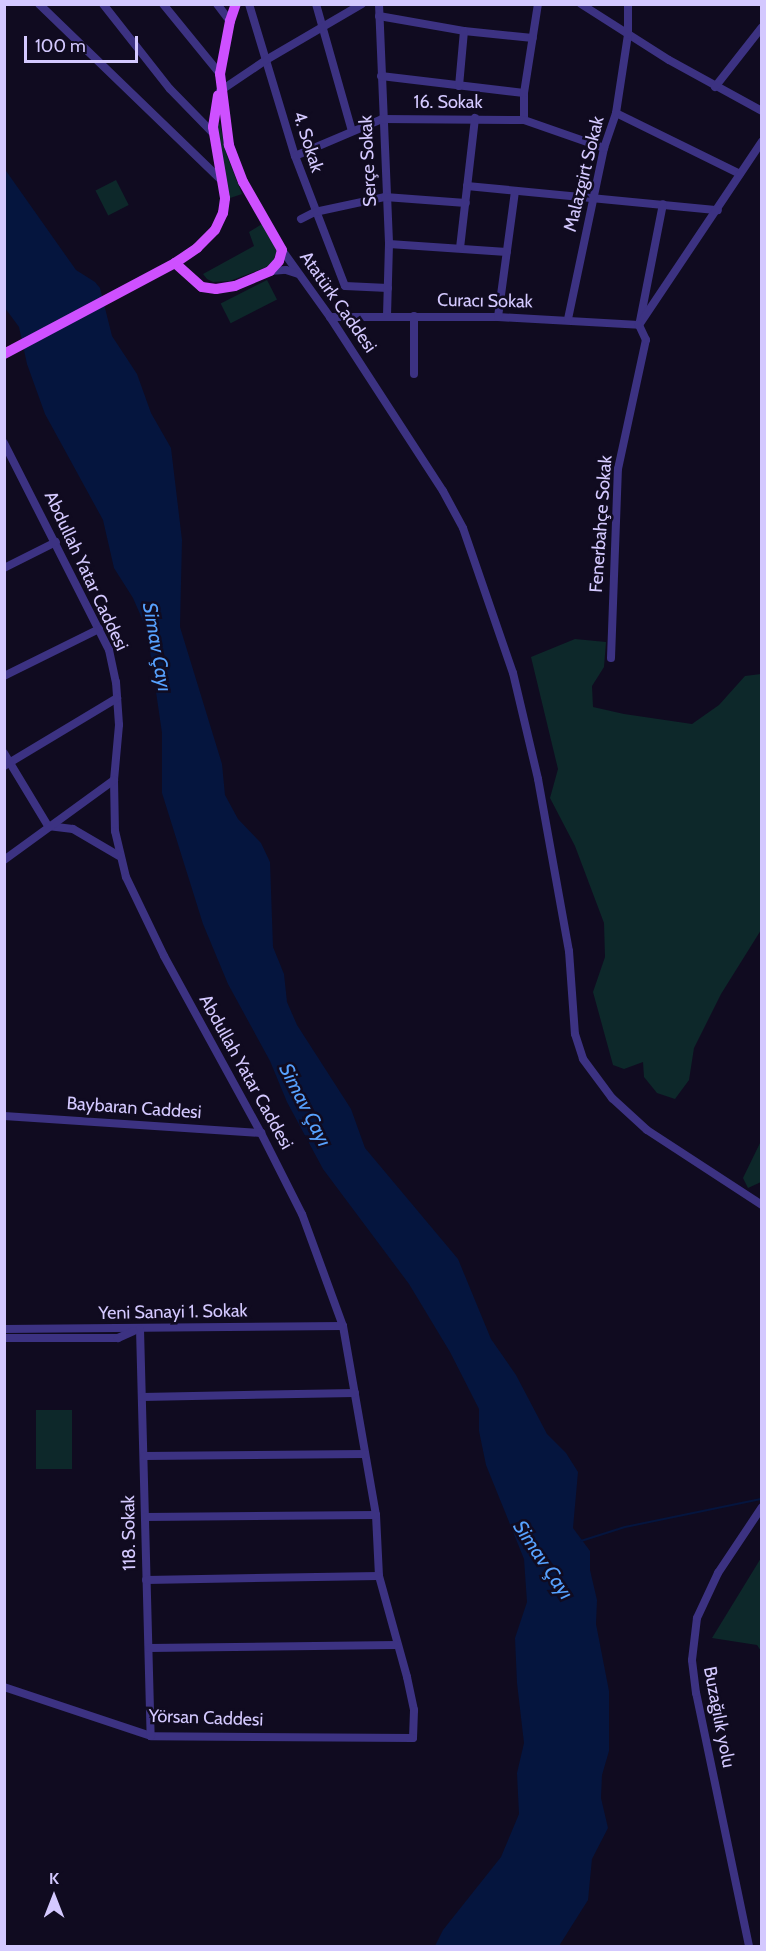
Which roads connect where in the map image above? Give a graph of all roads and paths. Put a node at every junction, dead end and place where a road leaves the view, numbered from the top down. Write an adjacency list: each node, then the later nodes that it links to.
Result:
1 (39, 4): 38 (street)
2 (103, 4): 33 (street)
3 (163, 4): 21 (street)
4 (217, 4): 14 (street)
5 (236, 4): 14 (main road, Atatürk Caddesi)
6 (249, 4): 20 (street, 4. Sokak)
7 (316, 4): 16 (street)
8 (362, 4): 16 (street)
9 (379, 4): 13 (street, Serçe Sokak)
10 (538, 4): 19 (street)
11 (581, 4): 18 (street)
12 (628, 4): 18 (street, Malazgirt Sokak)
13 (379, 16): 17 (street); 22 (street, Serçe Sokak)
14 (230, 21): 21 (main road, Atatürk Caddesi)
15 (762, 27): 24 (street)
16 (322, 28): 20 (street); 32 (street)
17 (464, 31): 19 (street); 23 (street)
18 (628, 35): 24 (street); 28 (street, Malazgirt Sokak)
19 (533, 39): 26 (street)
20 (266, 60): 25 (street); 36 (street, 4. Sokak)
21 (220, 74): 25 (main road, Atatürk Caddesi)
22 (381, 76): 23 (street); 29 (street, Serçe Sokak)
23 (459, 86): 26 (street)
24 (715, 87): 27 (street)
25 (220, 89): 33 (main road); 50 (main road, Atatürk Caddesi)
26 (524, 93): 31 (street)
27 (762, 111)
28 (616, 113): 35 (street, Malazgirt Sokak); 37 (street)
29 (382, 118): 30 (street, 16. Sokak); 32 (street, 16. Sokak); 41 (street, Serçe Sokak)
30 (476, 118): 31 (street, 16. Sokak); 39 (street)
31 (524, 120): 35 (street, 16. Sokak)
32 (352, 131): 36 (street, 16. Sokak)
33 (213, 134): 38 (main road)
34 (762, 141): 37 (street)
35 (604, 148): 42 (street, Malazgirt Sokak)
36 (295, 156): 46 (street, 4. Sokak)
37 (740, 174): 45 (street)
38 (221, 180): 52 (main road)
39 (467, 186): 40 (street); 43 (street)
40 (515, 190): 42 (street); 51 (street)
41 (385, 197): 43 (street); 46 (street); 48 (street, Serçe Sokak)
42 (593, 199): 44 (street); 60 (street, Malazgirt Sokak)
43 (465, 203): 49 (street)
44 (663, 204): 45 (street); 61 (street, Fenerbahçe Sokak)
45 (718, 210): 61 (street)
46 (315, 212): 47 (street); 55 (street, 4. Sokak)
47 (301, 219)
48 (389, 244): 49 (street); 55 (street, Serçe Sokak)
49 (460, 248): 51 (street)
50 (282, 250): 53 (main road); 54 (street, Atatürk Caddesi)
51 (507, 252): 59 (street)
52 (175, 263): 53 (main road); 62 (main road)
53 (270, 271): 54 (street)
54 (298, 274): 58 (street, Atatürk Caddesi)
55 (388, 288): 56 (street, Serçe Sokak)
56 (387, 315): 57 (street, Curacı Sokak); 58 (street, Curacı Sokak)
57 (414, 316): 59 (street, Curacı Sokak); 63 (street)
58 (330, 317): 80 (street, Atatürk Caddesi)
59 (498, 317): 60 (street, Curacı Sokak)
60 (568, 319): 61 (street, Curacı Sokak)
61 (639, 325): 69 (street, Fenerbahçe Sokak)
62 (4, 354)
63 (414, 374)
64 (4, 443): 65 (street, Abdullah Yatar Caddesi)
65 (9, 461): 66 (street, Abdullah Yatar Caddesi)
66 (56, 542): 67 (street); 68 (street, Abdullah Yatar Caddesi)
67 (4, 568)
68 (99, 629): 70 (street); 71 (street, Abdullah Yatar Caddesi)
69 (611, 658)
70 (4, 676)
71 (117, 698): 73 (street); 74 (street, Abdullah Yatar Caddesi)
72 (4, 753): 73 (street)
73 (7, 764): 75 (street)
74 (114, 780): 75 (street); 76 (street, Abdullah Yatar Caddesi)
75 (48, 826): 76 (street); 77 (street)
76 (119, 856): 79 (street, Abdullah Yatar Caddesi)
77 (4, 860)
78 (4, 1116): 79 (street, Baybaran Caddesi)
79 (261, 1132): 81 (street, Abdullah Yatar Caddesi)
80 (762, 1205)
81 (343, 1326): 83 (street, Yeni Sanayi 1. Sokak); 85 (street, Abdullah Yatar Caddesi)
82 (4, 1329): 83 (street, Yeni Sanayi 1. Sokak)
83 (140, 1329): 84 (street); 86 (street, 118. Sokak)
84 (4, 1338)
85 (355, 1394): 86 (street); 87 (street, Abdullah Yatar Caddesi)
86 (142, 1397): 88 (street, 118. Sokak)
87 (365, 1454): 88 (street); 90 (street, Abdullah Yatar Caddesi)
88 (144, 1456): 91 (street, 118. Sokak)
89 (761, 1508): 99 (street, Buzağılık yolu)
90 (376, 1515): 91 (street); 92 (street, Abdullah Yatar Caddesi)
91 (145, 1517): 93 (street, 118. Sokak)
92 (379, 1576): 93 (street); 94 (street, Abdullah Yatar Caddesi)
93 (146, 1580): 95 (street, 118. Sokak)
94 (397, 1645): 95 (street); 98 (street, Abdullah Yatar Caddesi)
95 (149, 1648): 97 (street, 118. Sokak)
96 (4, 1687): 97 (street, Yörsan Caddesi)
97 (151, 1736): 98 (street, Yörsan Caddesi)
98 (413, 1738)
99 (749, 1947)

